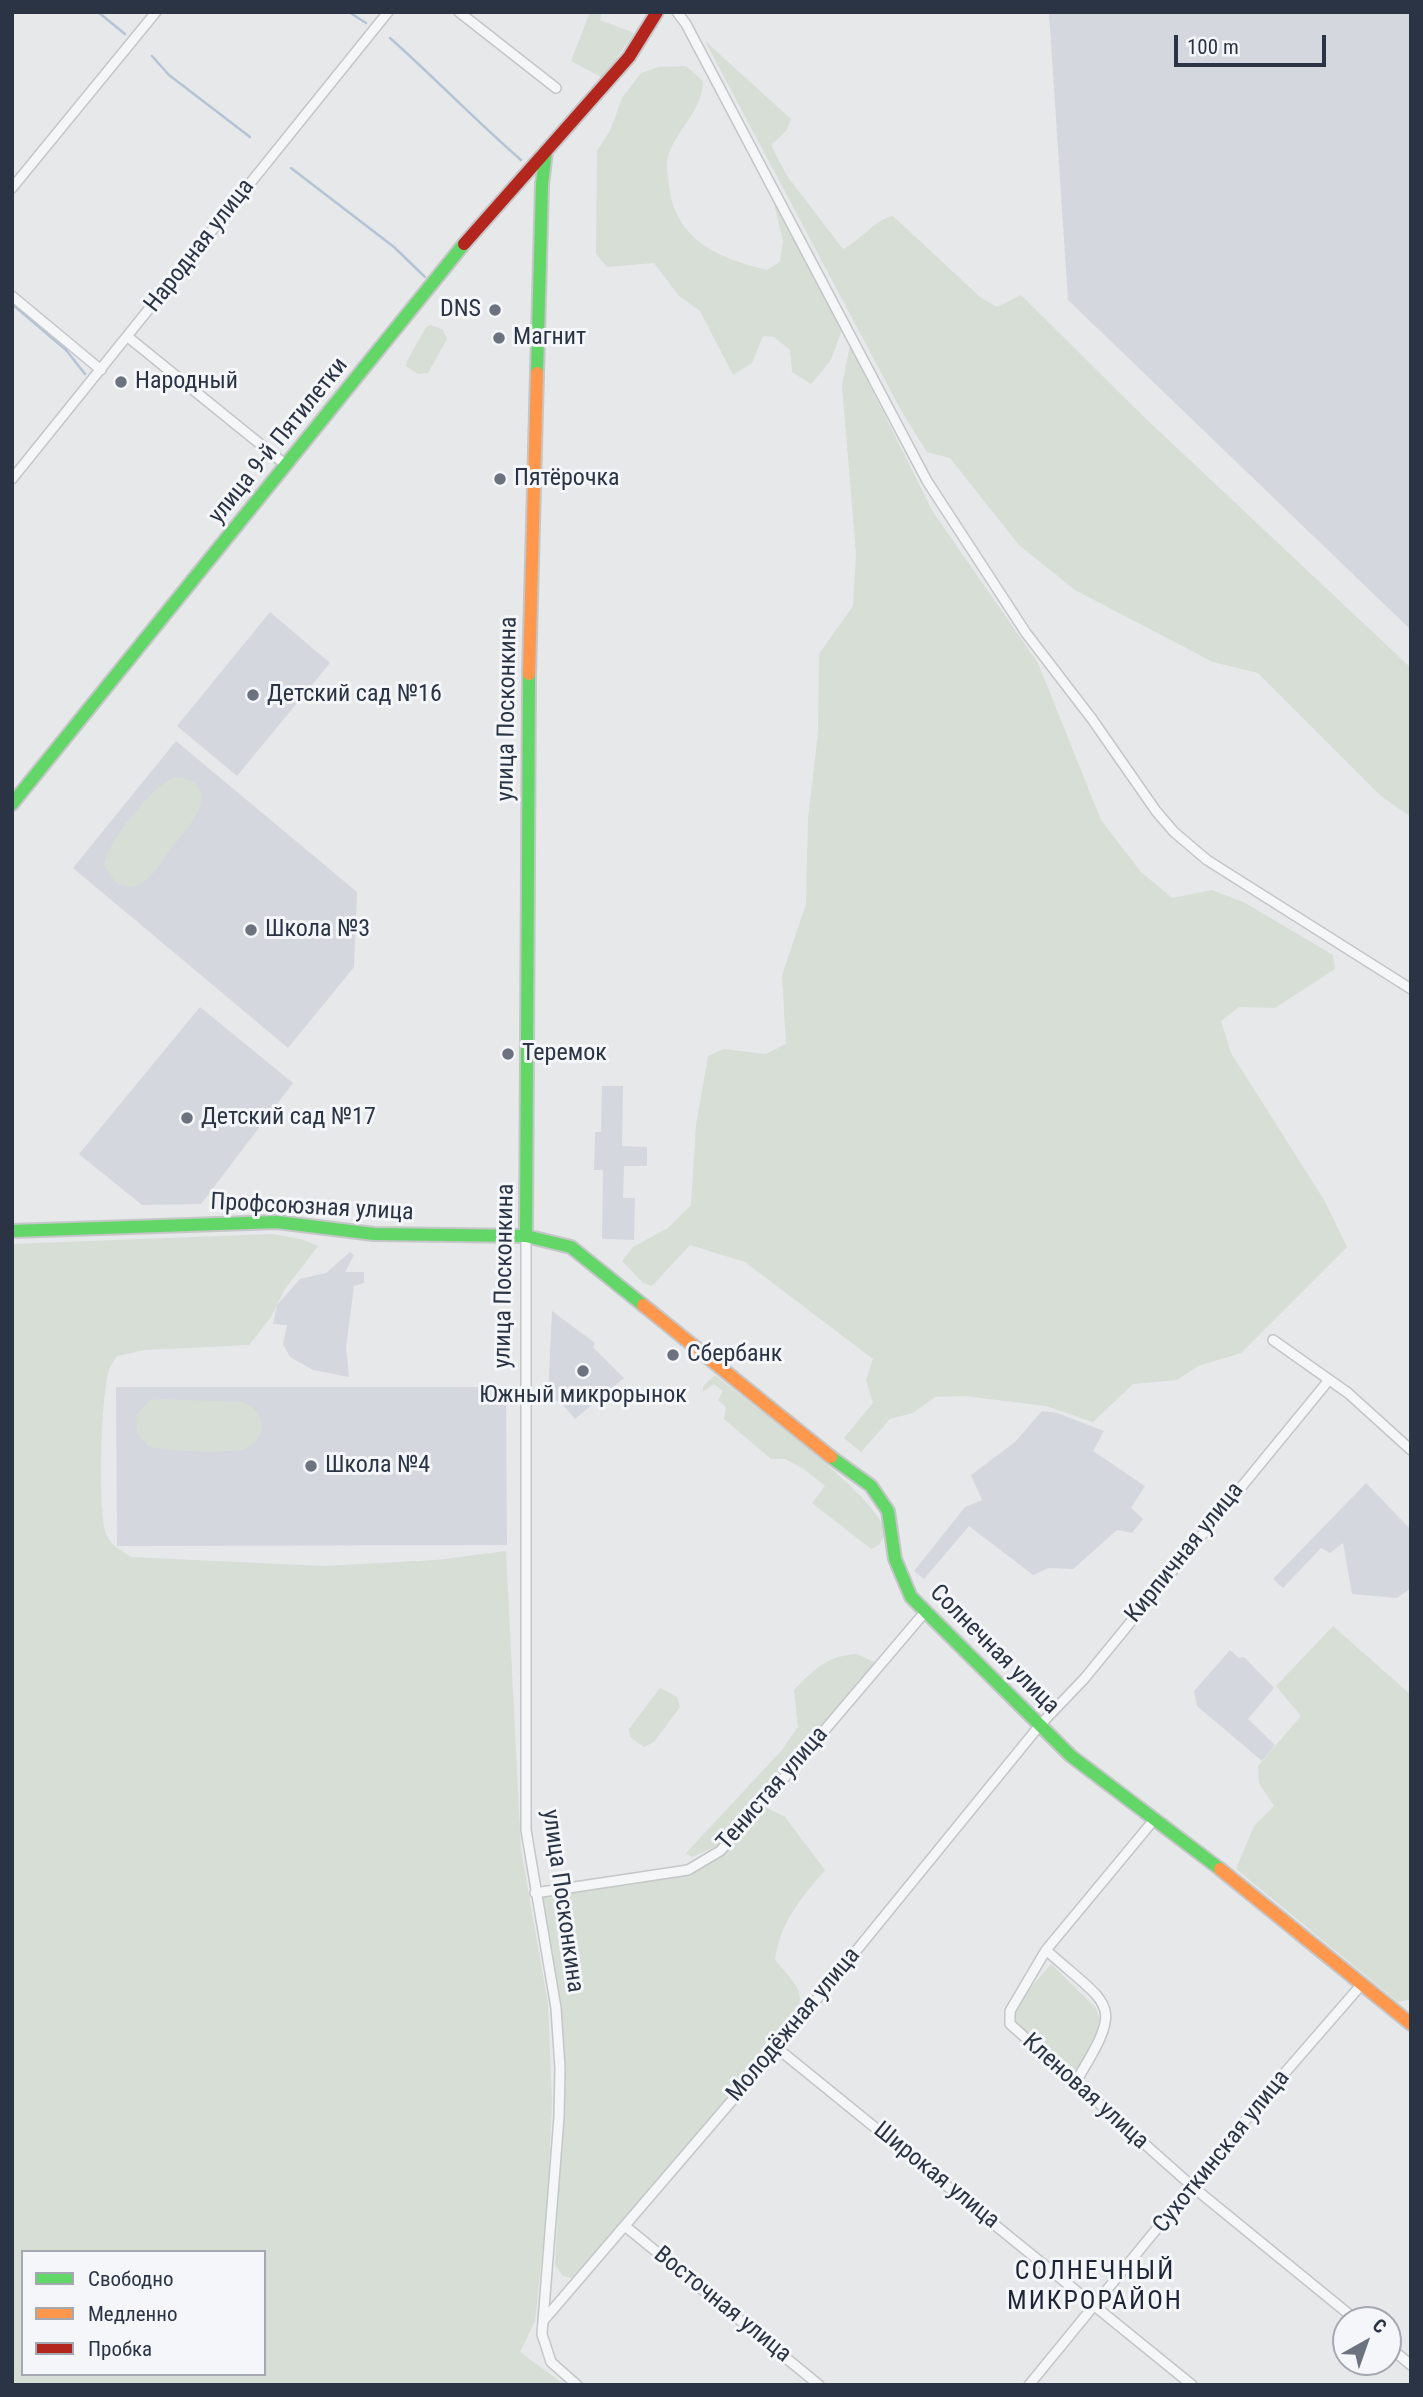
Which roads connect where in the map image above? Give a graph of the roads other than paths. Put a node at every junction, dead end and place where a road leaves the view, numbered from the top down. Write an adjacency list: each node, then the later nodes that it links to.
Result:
1 (156, 12): 8 (street)
2 (387, 12): 10 (street, Народная улица)
3 (459, 12): 6 (street)
4 (657, 12): 7 (street, улица 9-й Пятилетки)
5 (677, 12): 15 (street)
6 (556, 88)
7 (545, 151): 12 (street, улица 9-й Пятилетки); 17 (street, улица Посконкина)
8 (12, 188)
9 (12, 296): 11 (street)
10 (128, 337): 11 (street, Народная улица); 12 (street)
11 (101, 370): 13 (street, Народная улица)
12 (286, 465): 14 (street, улица 9-й Пятилетки)
13 (12, 479)
14 (12, 804)
15 (1411, 989)
16 (12, 1231): 17 (street, Профсоюзная улица)
17 (526, 1236): 21 (street, Солнечная улица); 24 (street, улица Посконкина)
18 (1273, 1340): 19 (street)
19 (1329, 1380): 20 (street); 22 (street, Кирпичная улица)
20 (1411, 1450)
21 (925, 1612): 22 (street, Солнечная улица); 24 (street, Тенистая улица)
22 (1040, 1725): 23 (street, Солнечная улица); 28 (street, Молодёжная улица)
23 (1153, 1821): 25 (street, Кленовая улица); 26 (street, Солнечная улица)
24 (535, 1893): 34 (street, улица Посконкина)
25 (1046, 1951): 29 (street); 29 (street, Кленовая улица)
26 (1362, 1984): 27 (street, Солнечная улица); 30 (street, Сухоткинская улица)
27 (1411, 2024)
28 (777, 2048): 31 (street, Молодёжная улица); 32 (street, Широкая улица)
29 (1075, 2083): 30 (street, Кленовая улица)
30 (1194, 2187): 32 (street, Сухоткинская улица); 33 (street, Кленовая улица)
31 (625, 2226): 34 (street, Молодёжная улица); 36 (street, Восточная улица)
32 (1097, 2305): 37 (street, Сухоткинская улица); 38 (street, Широкая улица)
33 (1339, 2306)
34 (543, 2321): 35 (street, улица Посконкина)
35 (577, 2385)
36 (820, 2385)
37 (1030, 2385)
38 (1192, 2385)

